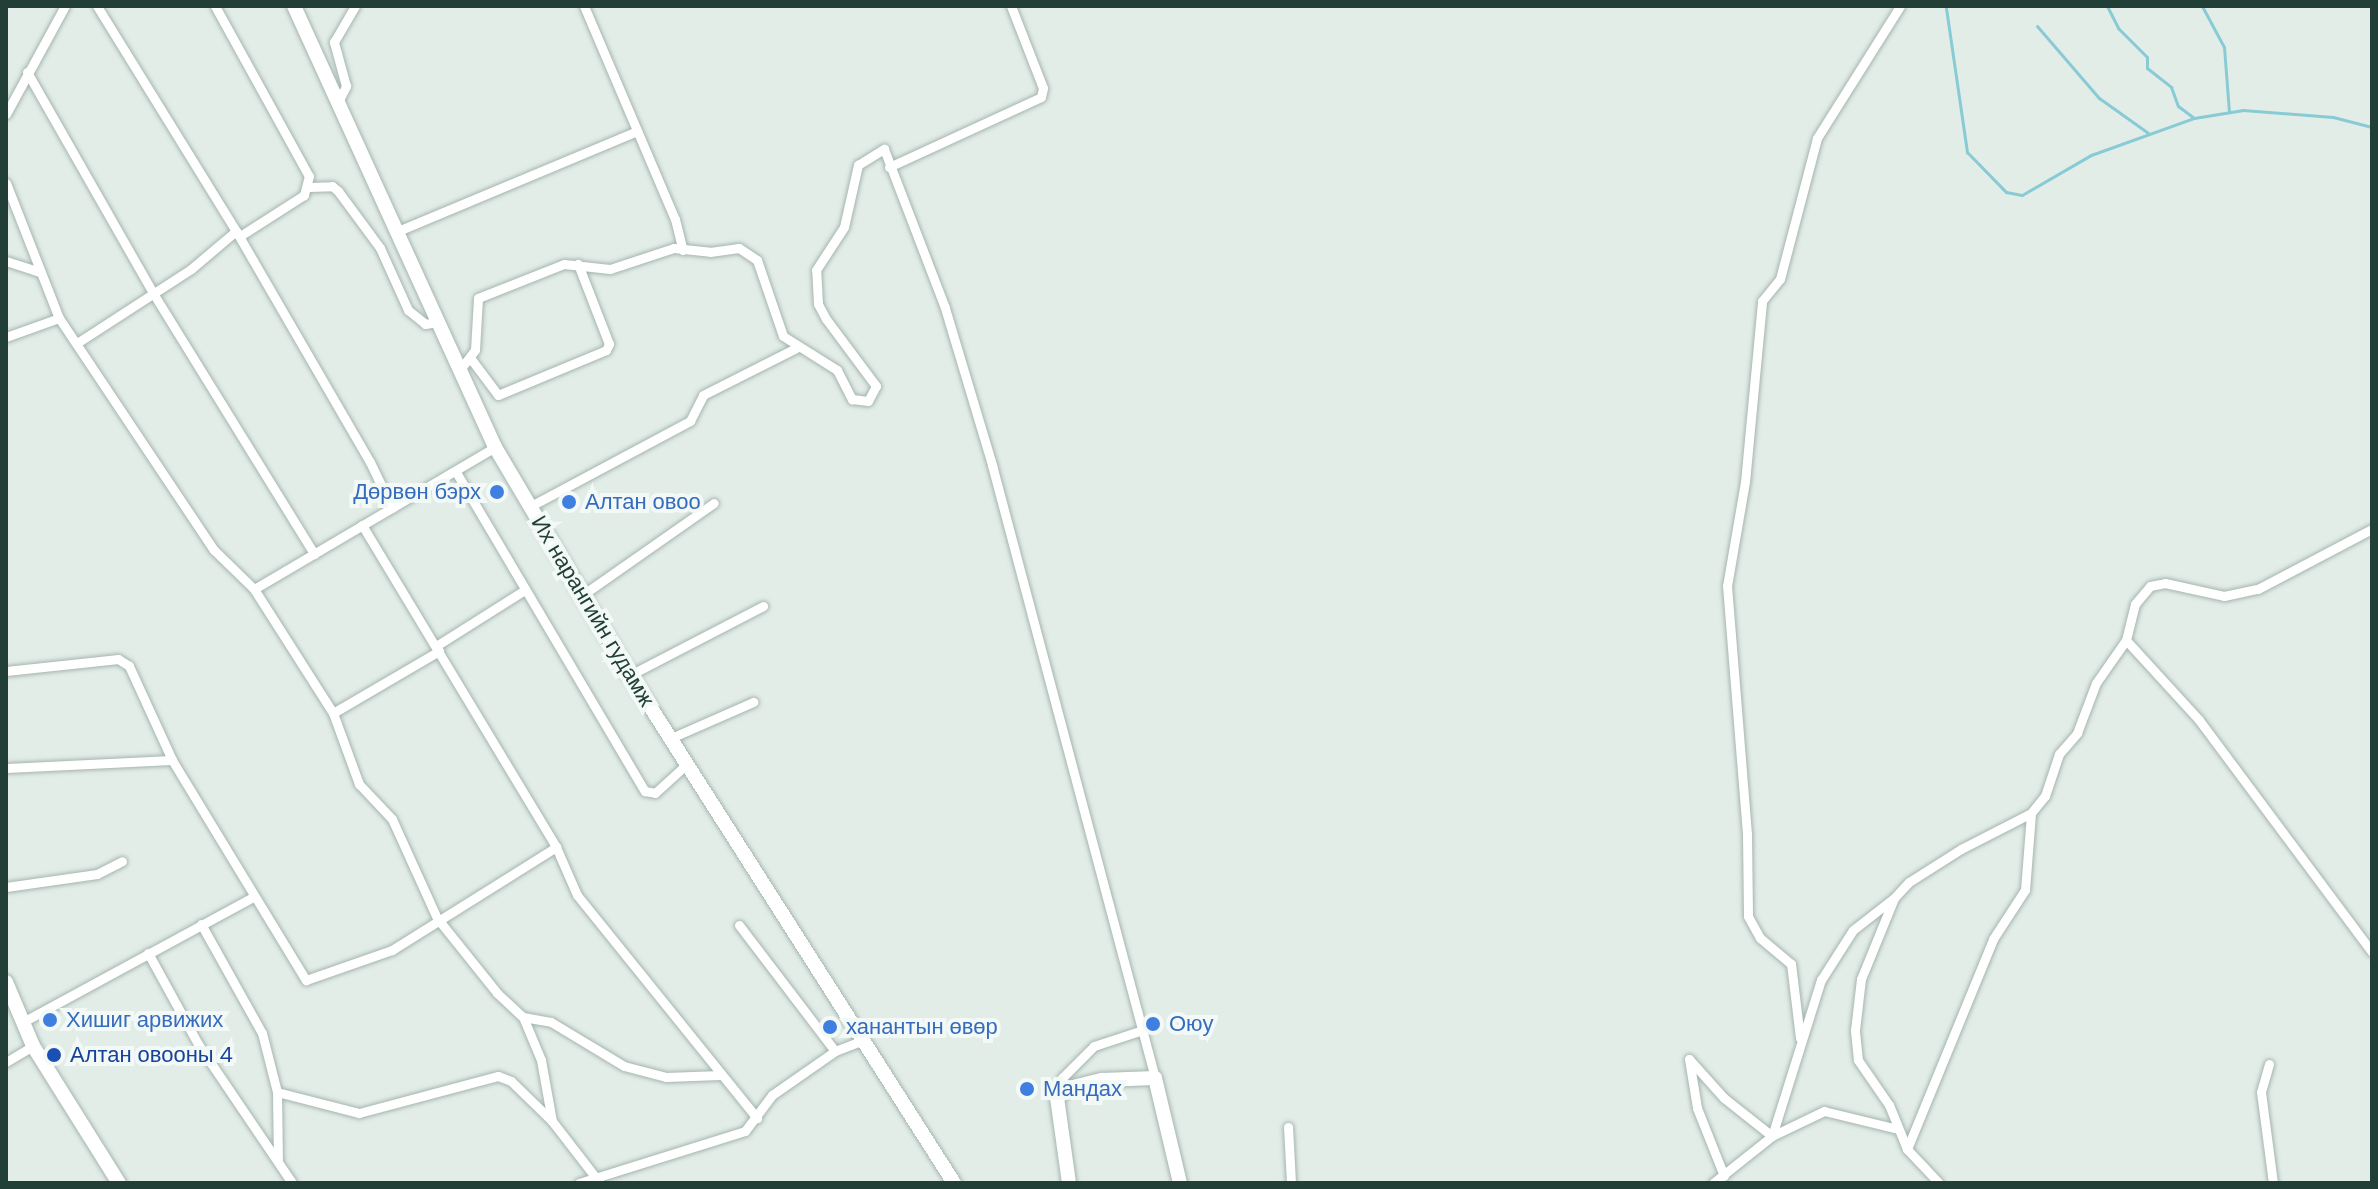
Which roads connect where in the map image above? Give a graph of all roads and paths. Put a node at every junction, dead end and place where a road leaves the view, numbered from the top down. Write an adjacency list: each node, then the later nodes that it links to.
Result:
1 (65, 6): 9 (street)
2 (97, 6): 17 (street)
3 (215, 6): 15 (street)
4 (294, 6): 10 (main road, Их нарангийн гудамж)
5 (355, 6): 10 (street)
6 (584, 6): 12 (street)
7 (1011, 6): 13 (street)
8 (1900, 6): 67 (street)
9 (27, 72): 11 (street); 22 (street)
10 (339, 100): 16 (main road, Их нарангийн гудамж)
11 (6, 114)
12 (637, 131): 16 (street); 18 (street)
13 (889, 167): 27 (street); 66 (street)
14 (6, 183): 21 (street)
15 (309, 187): 17 (street); 24 (street)
16 (398, 231): 24 (main road, Их нарангийн гудамж)
17 (238, 233): 22 (street); 34 (street)
18 (683, 250): 20 (street); 27 (street)
19 (6, 261): 21 (street)
20 (578, 264): 28 (street); 28 (street)
21 (40, 272): 23 (street)
22 (153, 293): 26 (street); 37 (street)
23 (59, 318): 25 (street); 26 (street)
24 (438, 322): 29 (main road, Их нарангийн гудамж)
25 (6, 337)
26 (77, 343): 38 (street)
27 (796, 348): 33 (street)
28 (471, 359): 29 (street)
29 (459, 371): 30 (main road, Их нарангийн гудамж)
30 (495, 447): 31 (street); 33 (main road, Их нарангийн гудамж)
31 (456, 472): 34 (street); 39 (street)
32 (714, 503): 40 (street)
33 (529, 507): 40 (main road, Их нарангийн гудамж)
34 (392, 508): 35 (street)
35 (362, 525): 37 (street); 43 (street)
36 (2372, 529): 42 (street)
37 (314, 554): 38 (street)
38 (254, 589): 47 (street)
39 (523, 591): 43 (street); 50 (street)
40 (581, 596): 45 (main road, Их нарангийн гудамж)
41 (763, 606): 45 (street)
42 (2126, 640): 52 (street); 61 (street)
43 (438, 649): 47 (street); 53 (street)
44 (6, 671): 49 (street)
45 (630, 675): 48 (main road, Их нарангийн гудамж)
46 (753, 702): 48 (street)
47 (333, 713): 58 (street)
48 (671, 738): 50 (main road, Их нарангийн гудамж)
49 (172, 760): 51 (street); 56 (street)
50 (688, 763): 68 (main road, Их нарангийн гудамж)
51 (6, 768)
52 (2031, 813): 57 (street); 82 (street)
53 (556, 847): 58 (street); 73 (street)
54 (122, 861): 55 (street)
55 (6, 887)
56 (253, 897): 58 (street); 59 (street)
57 (1894, 898): 67 (street); 80 (street)
58 (437, 918): 64 (street)
59 (201, 924): 62 (street); 75 (street)
60 (739, 925): 70 (street)
61 (2372, 952)
62 (148, 953): 65 (street); 83 (street)
63 (6, 982): 65 (main road)
64 (523, 1017): 73 (street); 78 (street)
65 (21, 1023): 69 (main road)
66 (1143, 1030): 74 (street); 76 (street)
67 (1800, 1038): 81 (street)
68 (864, 1040): 70 (street); 89 (main road, Их нарангийн гудамж)
69 (33, 1046): 71 (street); 86 (main road)
70 (835, 1051): 77 (street)
71 (6, 1062)
72 (2269, 1064): 95 (street)
73 (720, 1075): 77 (street)
74 (1155, 1078): 76 (main road); 91 (main road)
75 (277, 1092): 78 (street); 83 (street)
76 (1057, 1098): 90 (main road)
77 (757, 1118): 85 (street)
78 (552, 1121): 85 (street)
79 (1288, 1127): 92 (street)
80 (1898, 1129): 81 (street); 82 (street)
81 (1772, 1136): 84 (street); 84 (street)
82 (1907, 1149): 94 (street)
83 (278, 1160): 87 (street)
84 (1724, 1176): 93 (street)
85 (598, 1180): 88 (street)
86 (119, 1183)
87 (292, 1183)
88 (579, 1183)
89 (954, 1183)
90 (1069, 1183)
91 (1180, 1183)
92 (1291, 1183)
93 (1713, 1183)
94 (1939, 1183)
95 (2273, 1183)

